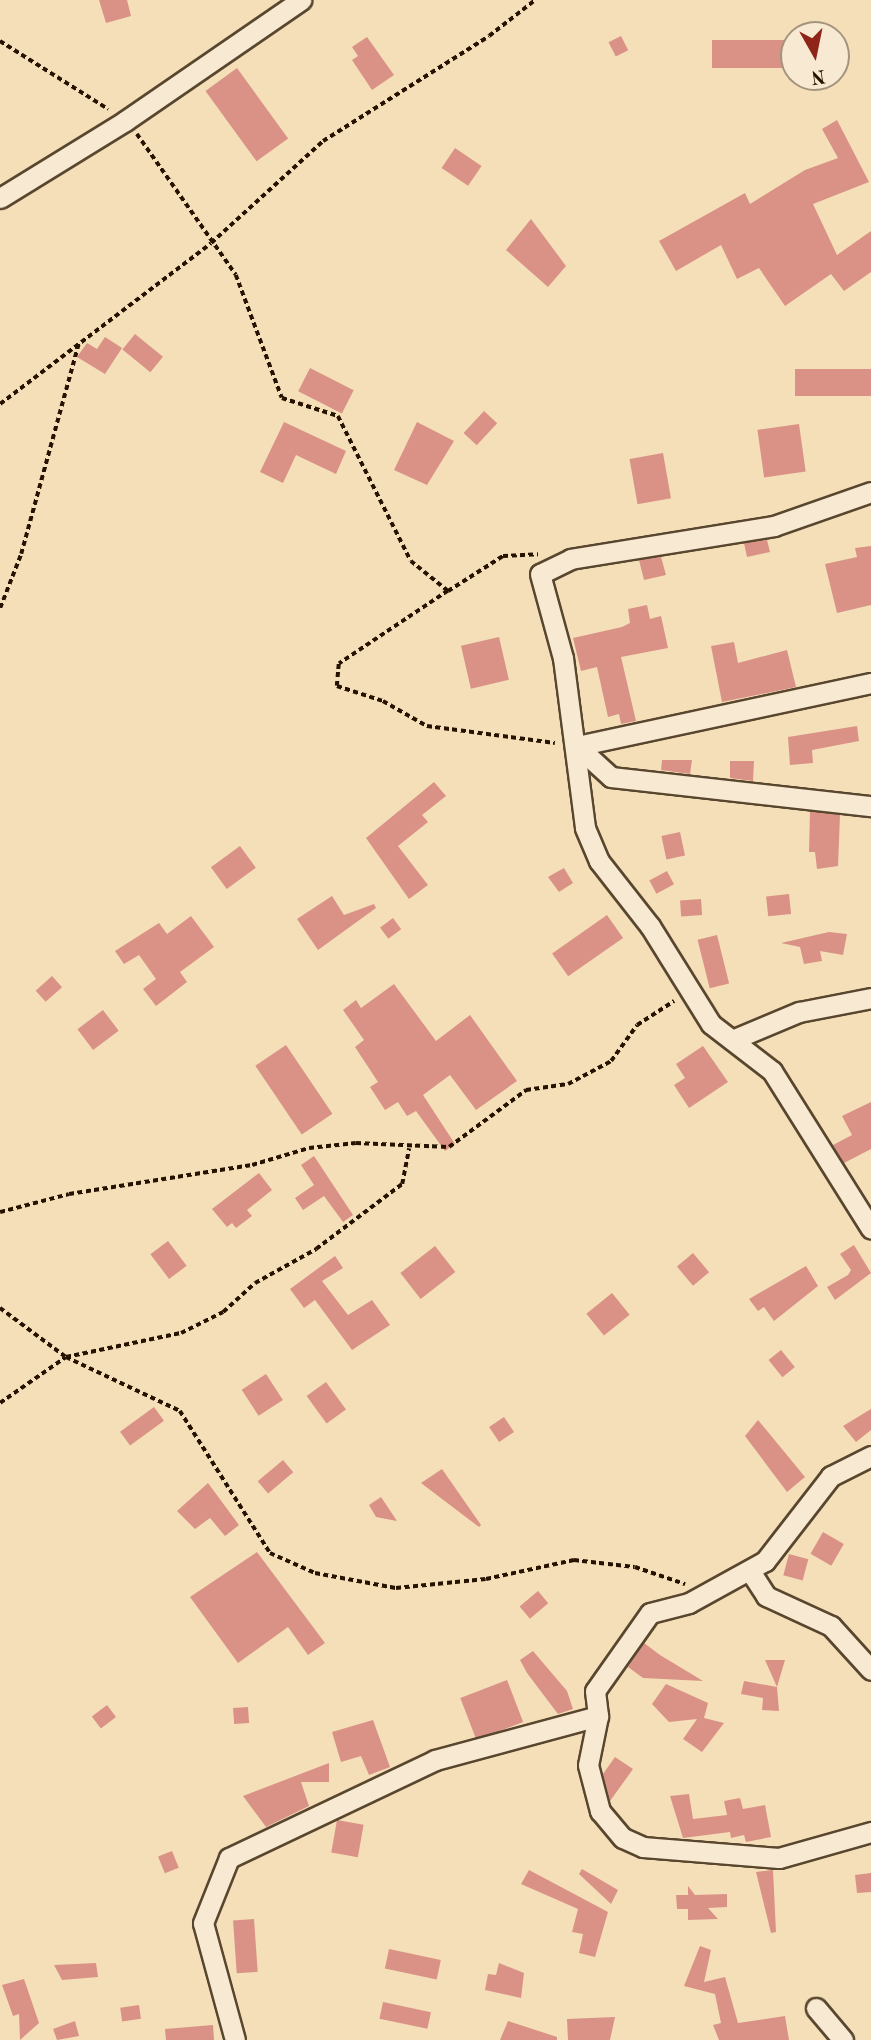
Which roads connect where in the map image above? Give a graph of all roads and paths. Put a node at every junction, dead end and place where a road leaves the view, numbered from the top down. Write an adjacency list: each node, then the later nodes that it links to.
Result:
1 (301, 0): 4 (street)
2 (535, 0): 6 (path)
3 (0, 41): 4 (path)
4 (125, 121): 5 (street); 6 (path)
5 (0, 198)
6 (211, 243): 7 (path); 11 (path)
7 (79, 340): 8 (path); 12 (path)
8 (0, 404)
9 (871, 492): 10 (street)
10 (540, 574): 11 (path); 14 (street)
11 (448, 591): 14 (path)
12 (0, 608)
13 (871, 683): 14 (street)
14 (578, 746): 15 (street); 16 (street)
15 (871, 806)
16 (691, 990): 18 (street); 19 (path)
17 (871, 998): 18 (street)
18 (732, 1040): 21 (street)
19 (409, 1149): 20 (path); 23 (path)
20 (0, 1212)
21 (871, 1229)
22 (0, 1308): 23 (path)
23 (66, 1357): 24 (path); 27 (path)
24 (0, 1403)
25 (871, 1456): 26 (street)
26 (750, 1571): 27 (street); 28 (street)
27 (705, 1591): 29 (street)
28 (871, 1670)
29 (598, 1716): 30 (street); 32 (street)
30 (871, 1832)
31 (816, 2008): 33 (street)
32 (235, 2040)
33 (843, 2040)

